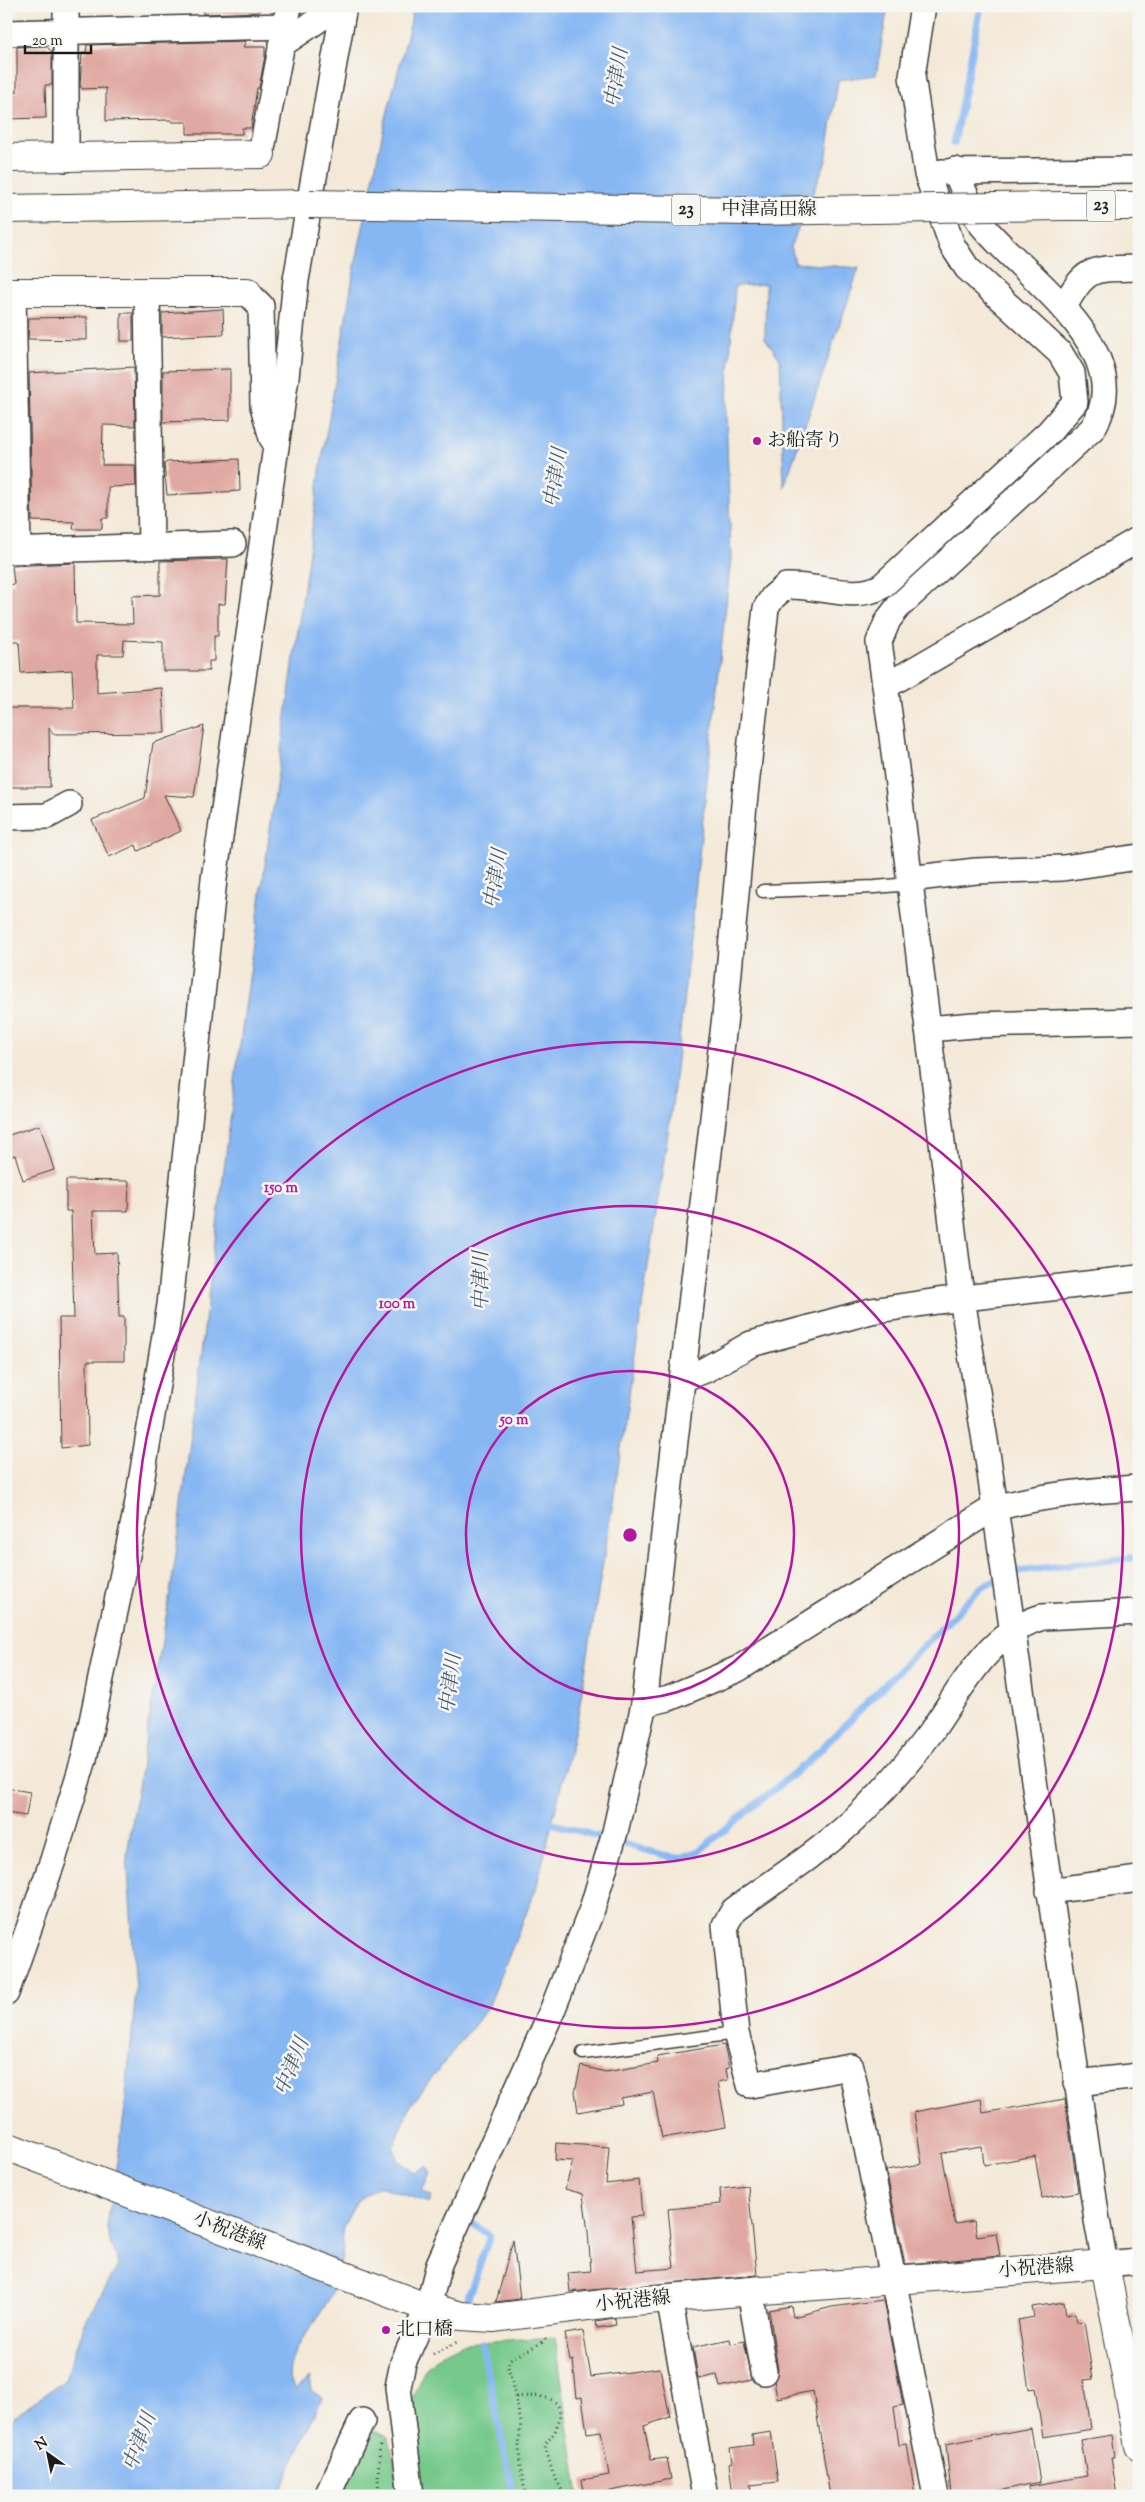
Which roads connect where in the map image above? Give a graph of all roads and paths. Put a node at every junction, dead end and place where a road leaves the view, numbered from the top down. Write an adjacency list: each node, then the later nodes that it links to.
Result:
1 (66, 6): 6 (street)
2 (323, 6): 5 (street)
3 (344, 6): 14 (street)
4 (923, 6): 13 (street)
5 (285, 26): 6 (street); 8 (street)
6 (66, 31): 7 (street); 10 (street)
7 (6, 33)
8 (261, 154): 10 (main road)
9 (6, 158): 10 (main road)
10 (66, 159)
11 (956, 170): 12 (street); 13 (street); 21 (street)
12 (1139, 170)
13 (927, 174): 37 (street)
14 (309, 204): 15 (main road, 中津高田線 / 23, bridge); 16 (main road, 中津高田線); 22 (street)
15 (1139, 206)
16 (6, 209)
17 (1139, 268): 21 (street)
18 (9, 292): 19 (main road); 26 (street)
19 (147, 292): 20 (main road); 25 (street)
20 (247, 292): 22 (street)
21 (1064, 307): 27 (street)
22 (274, 448): 45 (street)
23 (1139, 539): 27 (street)
24 (233, 544): 25 (street)
25 (151, 546): 26 (street)
26 (12, 550)
27 (886, 686): 31 (street)
28 (69, 804): 29 (street)
29 (6, 817)
30 (1139, 857): 31 (street)
31 (910, 881): 32 (lane); 34 (street)
32 (763, 891)
33 (1139, 1021): 34 (street)
34 (928, 1029): 36 (street)
35 (1139, 1278): 36 (street)
36 (961, 1298): 37 (street); 39 (street)
37 (682, 1380): 42 (street)
38 (1139, 1488): 39 (street)
39 (995, 1508): 41 (street); 42 (street)
40 (1139, 1612): 41 (street)
41 (1013, 1632): 44 (street); 46 (street)
42 (644, 1704): 56 (street)
43 (1139, 1879): 44 (street)
44 (1049, 1891): 49 (street)
45 (6, 1993)
46 (736, 2033): 47 (lane); 53 (street)
47 (583, 2053)
48 (1139, 2076): 49 (street)
49 (1076, 2083): 52 (street)
50 (6, 2146): 56 (main road, 小祝港線)
51 (1139, 2261): 52 (street)
52 (1105, 2264): 53 (main road, 小祝港線); 64 (main road)
53 (895, 2280): 54 (main road, 小祝港線); 71 (street)
54 (750, 2291): 55 (main road, 小祝港線); 60 (street)
55 (669, 2298): 56 (main road, 小祝港線); 70 (street)
56 (421, 2305): 67 (street)
57 (547, 2327): 61 (path)
58 (466, 2338): 59 (path)
59 (430, 2357)
60 (764, 2372)
61 (516, 2397): 68 (path); 69 (path)
62 (362, 2421): 65 (street)
63 (382, 2437): 66 (path)
64 (1139, 2446)
65 (327, 2496)
66 (379, 2496)
67 (411, 2496)
68 (526, 2496)
69 (560, 2496)
70 (705, 2496)
71 (936, 2496)

